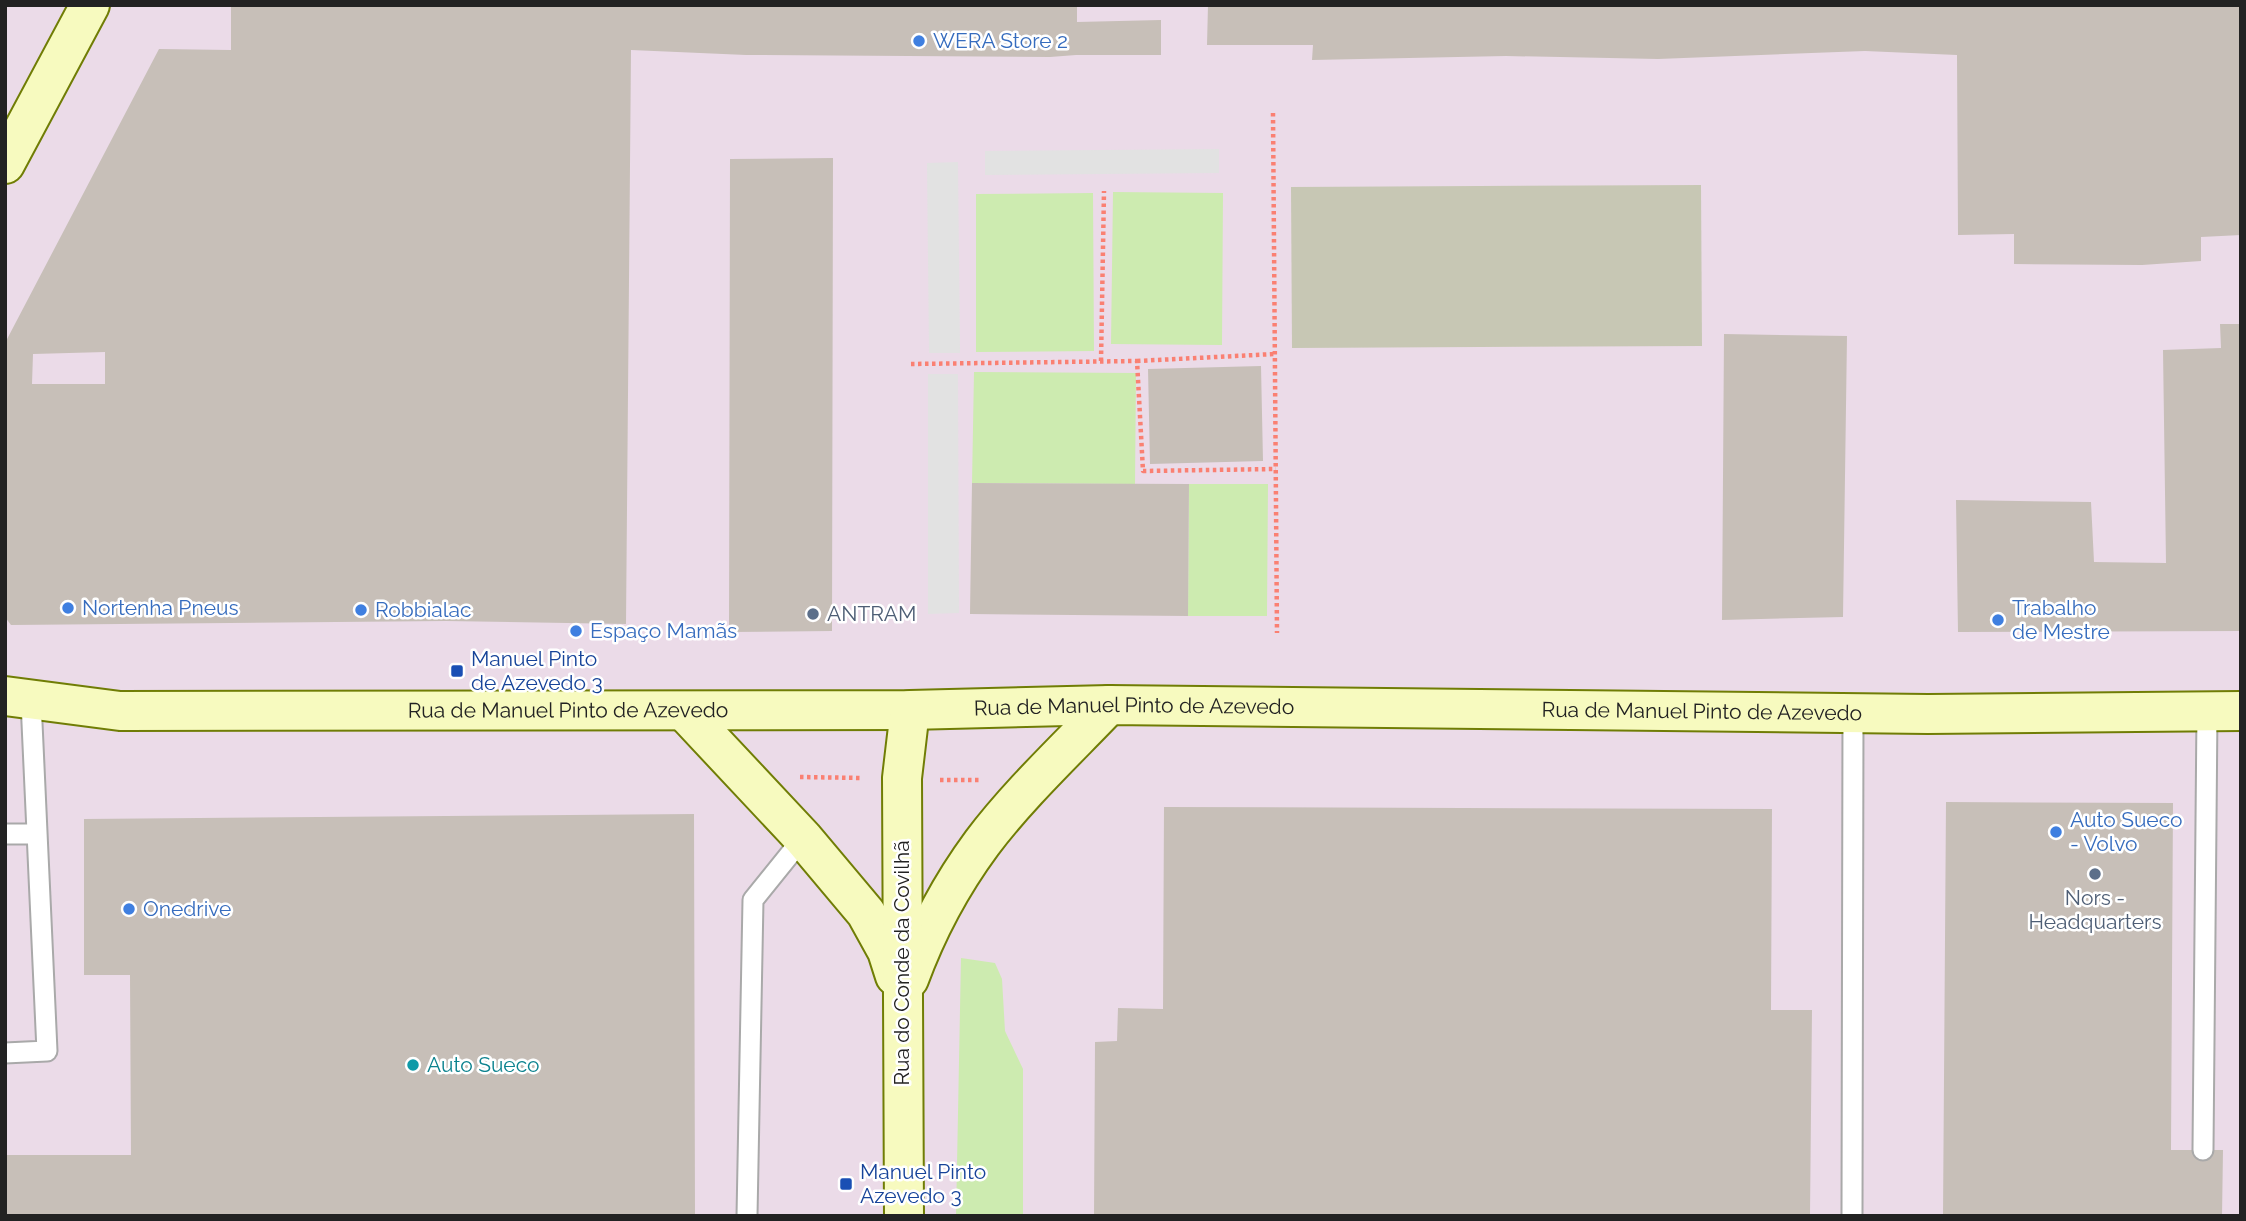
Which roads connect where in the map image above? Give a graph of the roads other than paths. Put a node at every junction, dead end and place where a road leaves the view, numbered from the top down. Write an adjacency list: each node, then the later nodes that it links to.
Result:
1 (90, 5): 2 (main road)
2 (5, 164)
3 (12, 699): 6 (main road, Rua de Manuel Pinto de Azevedo); 10 (lane)
4 (1109, 705): 5 (main road, Rua de Manuel Pinto de Azevedo); 8 (main road, Rua de Manuel Pinto de Azevedo); 12 (main road)
5 (910, 710): 6 (main road, Rua de Manuel Pinto de Azevedo); 12 (main road, Rua do Conde da Covilhã)
6 (684, 711): 11 (main road)
7 (2224, 712): 8 (main road, Rua de Manuel Pinto de Azevedo); 14 (lane)
8 (1853, 713): 17 (lane)
9 (5, 834): 10 (lane)
10 (37, 834): 13 (lane)
11 (803, 838): 12 (main road); 15 (lane)
12 (902, 998): 16 (main road, Rua do Conde da Covilhã)
13 (5, 1053)
14 (2203, 1150)
15 (747, 1216)
16 (904, 1216)
17 (1852, 1216)

